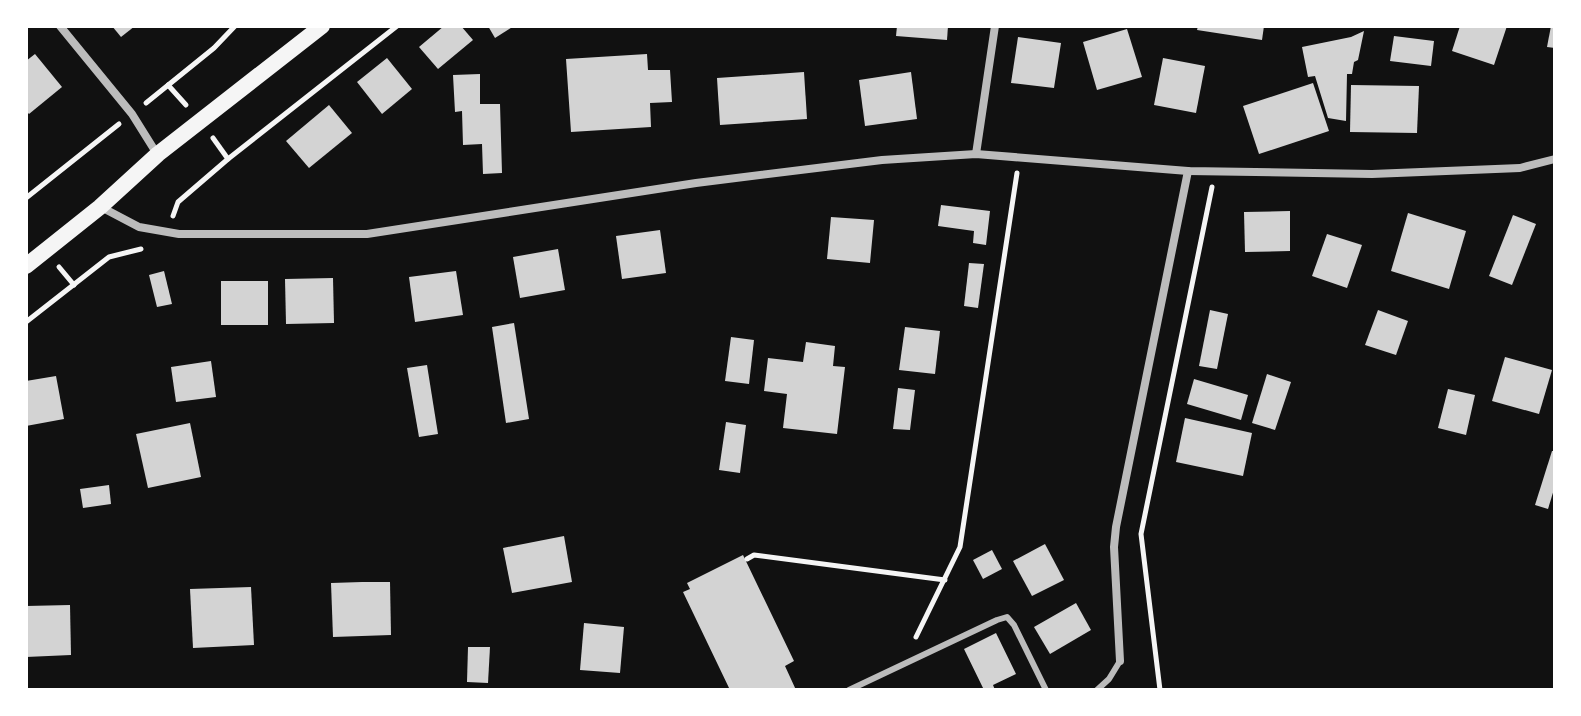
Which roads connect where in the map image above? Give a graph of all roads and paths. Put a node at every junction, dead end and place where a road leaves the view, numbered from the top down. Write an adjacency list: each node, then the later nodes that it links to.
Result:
1 (60, 26): 5 (street)
2 (322, 26): 5 (main road)
3 (397, 26): 12 (path)
4 (995, 26): 6 (street)
5 (158, 154): 11 (main road)
6 (976, 154): 8 (street); 12 (street)
7 (1555, 159): 9 (street)
8 (1188, 171): 9 (street); 16 (street)
9 (1215, 171): 21 (path)
10 (1017, 172): 15 (path)
11 (100, 207): 12 (street); 13 (main road)
12 (162, 232)
13 (26, 266)
14 (747, 559): 15 (path)
15 (945, 580): 17 (path)
16 (1120, 661): 20 (lane)
17 (902, 665): 18 (lane); 19 (lane)
18 (849, 690)
19 (1046, 690)
20 (1097, 690)
21 (1160, 690)

